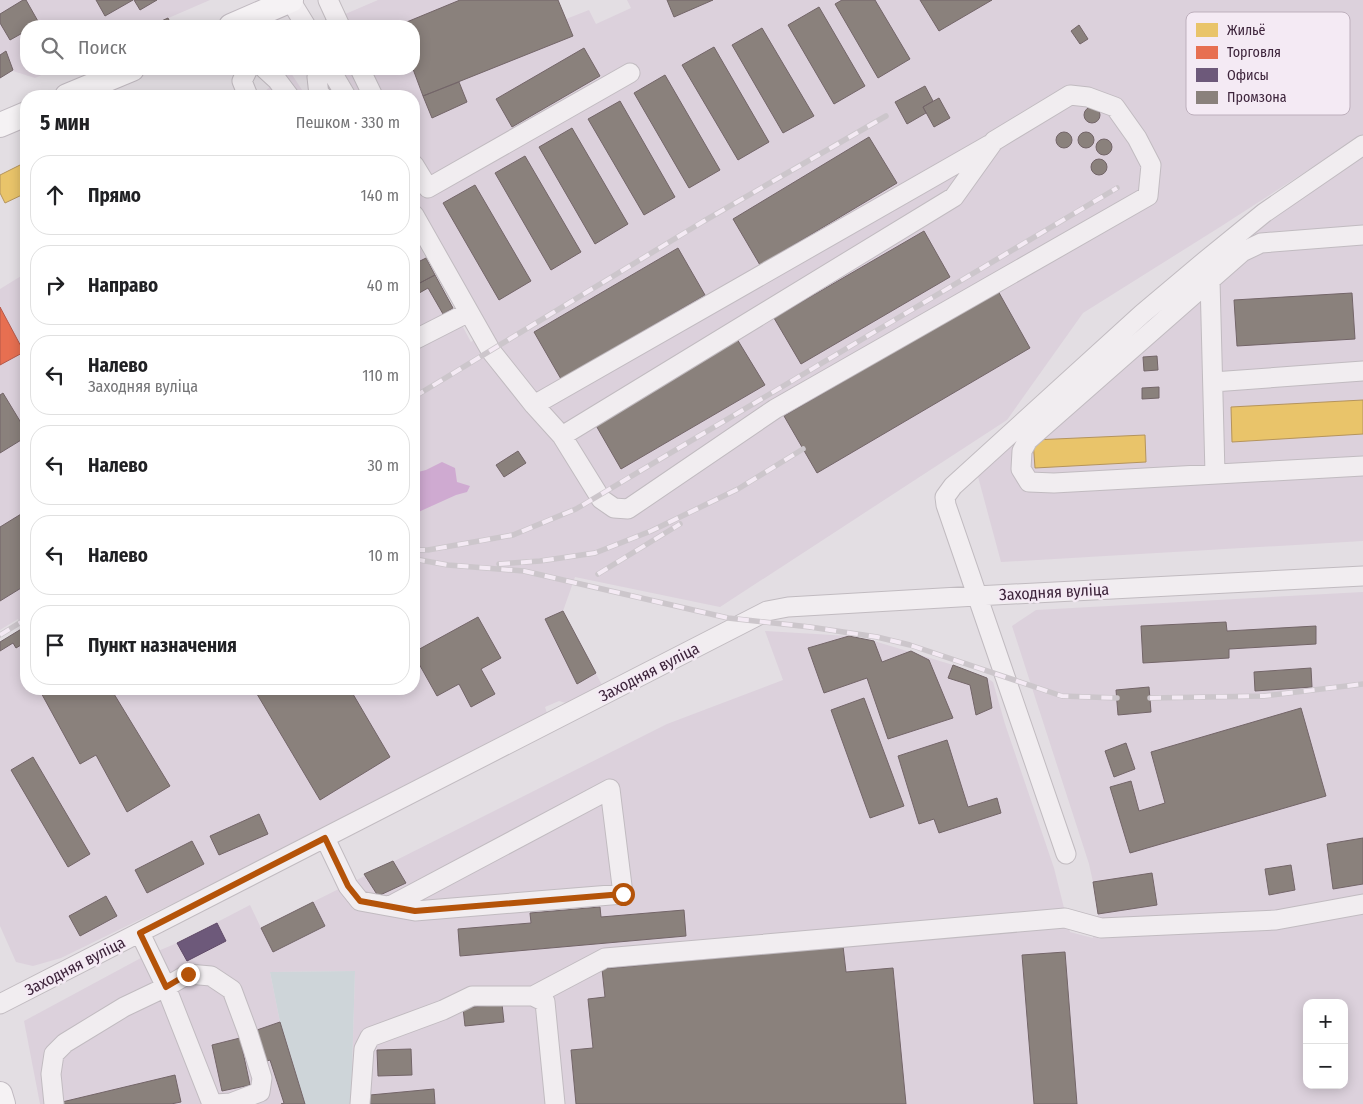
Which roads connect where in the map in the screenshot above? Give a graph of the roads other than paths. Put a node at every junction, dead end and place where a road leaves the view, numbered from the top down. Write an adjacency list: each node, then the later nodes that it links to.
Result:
1 (291, 0): 3 (main road); 4 (street)
2 (328, 0): 5 (street)
3 (245, 20)
4 (303, 20)
5 (337, 20)
6 (630, 73): 23 (street)
7 (118, 75): 13 (main road)
8 (245, 75): 14 (street)
9 (271, 75): 15 (street)
10 (320, 75): 16 (street)
11 (334, 75): 17 (street)
12 (363, 75): 18 (street)
13 (81, 90)
14 (246, 90)
15 (284, 90)
16 (318, 90)
17 (342, 90)
18 (370, 90)
19 (20, 117): 20 (main road)
20 (0, 125)
21 (994, 141): 31 (street); 32 (street); 32 (street)
22 (1363, 145): 36 (street)
23 (420, 175)
24 (420, 226): 27 (street)
25 (1363, 235): 26 (street)
26 (1210, 280): 30 (street); 34 (street)
27 (469, 312): 28 (street); 31 (street)
28 (420, 337)
29 (1363, 371): 30 (street)
30 (1213, 382): 34 (street)
31 (534, 405): 32 (street)
32 (562, 436)
33 (1363, 466): 34 (street)
34 (1215, 474)
35 (1363, 576): 36 (street, Заходняя вуліца)
36 (976, 596): 37 (street, Заходняя вуліца); 38 (street)
37 (325, 838): 40 (street); 41 (street, Заходняя вуліца)
38 (1066, 854)
39 (1363, 904): 43 (street)
40 (390, 906): 40 (street)
41 (140, 933): 42 (street); 44 (street, Заходняя вуліца)
42 (166, 987): 47 (street); 48 (street); 49 (street)
43 (533, 996): 50 (street); 51 (street)
44 (0, 1004)
45 (0, 1094): 46 (main road)
46 (3, 1104)
47 (54, 1104)
48 (212, 1104)
49 (216, 1104)
50 (360, 1104)
51 (555, 1104)

